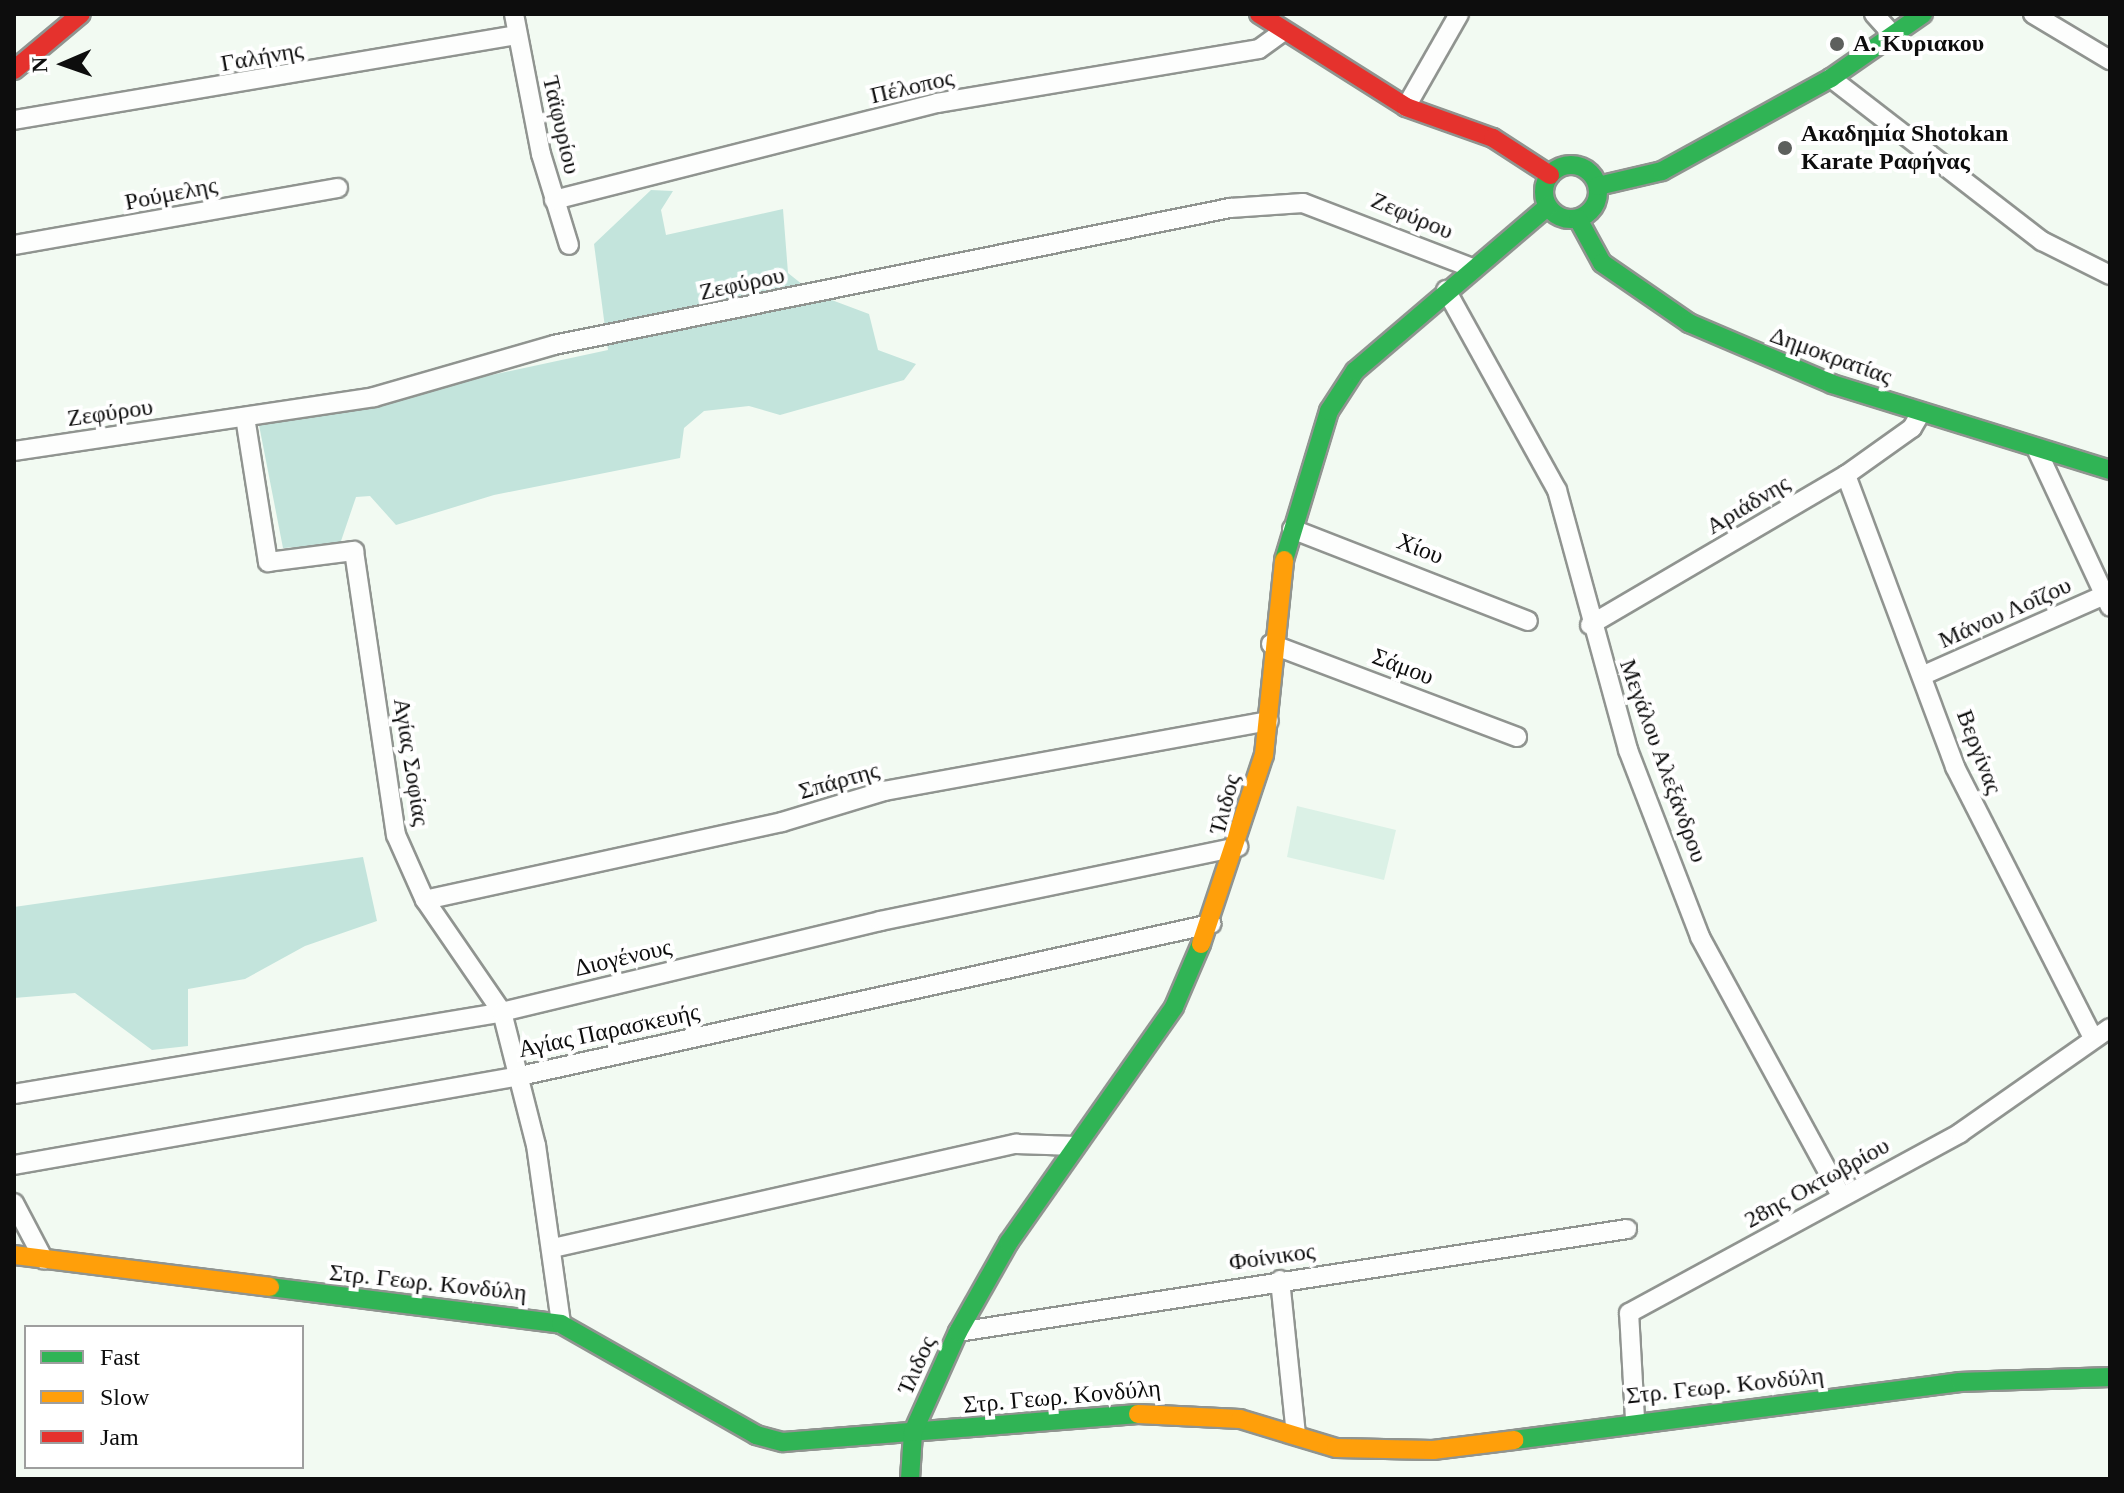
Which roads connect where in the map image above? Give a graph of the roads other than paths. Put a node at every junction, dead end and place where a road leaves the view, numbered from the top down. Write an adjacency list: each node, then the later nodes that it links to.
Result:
1 (81, 14): 12 (street)
2 (514, 14): 9 (street, Ταϊφυρίου)
3 (1259, 14): 8 (street)
4 (1459, 14): 14 (street)
5 (1874, 14): 10 (street)
6 (1923, 14): 10 (street)
7 (2033, 14): 11 (street)
8 (1282, 32): 14 (street); 19 (street, Πέλοπος)
9 (517, 35): 15 (street, Γαλήνης); 19 (street, Ταϊφυρίου)
10 (1894, 36): 13 (street)
11 (2110, 60)
12 (14, 70)
13 (1831, 78): 17 (street); 25 (street)
14 (1406, 107): 16 (street)
15 (14, 120)
16 (1550, 175): 17 (street); 20 (street)
17 (1598, 186): 21 (street)
18 (338, 188): 22 (street, Ρούμελης)
19 (554, 200): 23 (street, Ταϊφυρίου)
20 (1547, 207): 21 (street); 24 (street, Ίλιδος)
21 (1578, 219): 27 (street, Δημοκρατίας)
22 (14, 245)
23 (569, 245)
24 (1472, 268): 26 (street, Ίλιδος); 28 (street, Ζεφύρου)
25 (2110, 275)
26 (1446, 290): 33 (street, Ίλιδος); 36 (street, Μεγάλου Αλεξάνδρου)
27 (1920, 414): 29 (street, Δημοκρατίας); 32 (street, Αριάδνης)
28 (245, 417): 30 (street, Ζεφύρου); 42 (street, Αγίας Σοφίας)
29 (2036, 448): 31 (street, Δημοκρατίας); 34 (street)
30 (14, 451)
31 (2110, 470)
32 (1846, 475): 36 (street, Αριάδνης); 38 (street, Βεργίνας)
33 (1292, 529): 35 (street, Χίου); 37 (street, Ίλιδος)
34 (2106, 601): 38 (street, Μάνου Λοΐζου)
35 (1528, 621)
36 (1590, 625): 51 (street, Μεγάλου Αλεξάνδρου)
37 (1271, 644): 39 (street, Ίλιδος); 40 (street, Σάμου)
38 (1926, 674): 46 (street, Βεργίνας)
39 (1269, 721): 41 (street, Ίλιδος); 42 (street, Σπάρτης)
40 (1517, 737)
41 (1238, 847): 43 (street, Ίλιδος); 44 (street, Διογένους)
42 (425, 900): 44 (street, Αγίας Σοφίας)
43 (1211, 924): 47 (street, Αγίας Παρασκευής); 49 (street, Ίλιδος)
44 (502, 1012): 47 (street, Αγίας Σοφίας); 48 (street, Διογένους)
45 (2110, 1028): 46 (street, 28ης Οκτωβρίου)
46 (2092, 1036): 51 (street, 28ης Οκτωβρίου)
47 (520, 1076): 50 (street, Αγίας Παρασκευής); 54 (street, Αγίας Σοφίας)
48 (14, 1094)
49 (1076, 1146): 54 (street); 59 (street, Ίλιδος)
50 (14, 1165)
51 (1841, 1196): 61 (street, 28ης Οκτωβρίου)
52 (14, 1203): 56 (street)
53 (1627, 1229): 57 (street, Φοίνικος)
54 (553, 1248): 58 (street, Αγίας Σοφίας)
55 (14, 1255): 56 (street, Στρ. Γεωρ. Κονδύλη)
56 (44, 1260): 58 (street, Στρ. Γεωρ. Κονδύλη)
57 (1280, 1280): 59 (street, Φοίνικος); 63 (street)
58 (561, 1324): 62 (street, Στρ. Γεωρ. Κονδύλη)
59 (958, 1332): 62 (street, Ίλιδος)
60 (2110, 1377): 61 (street, Στρ. Γεωρ. Κονδύλη)
61 (1635, 1419): 63 (street, Στρ. Γεωρ. Κονδύλη)
62 (913, 1432): 63 (street, Στρ. Γεωρ. Κονδύλη); 64 (street)
63 (1296, 1434)
64 (910, 1479)

